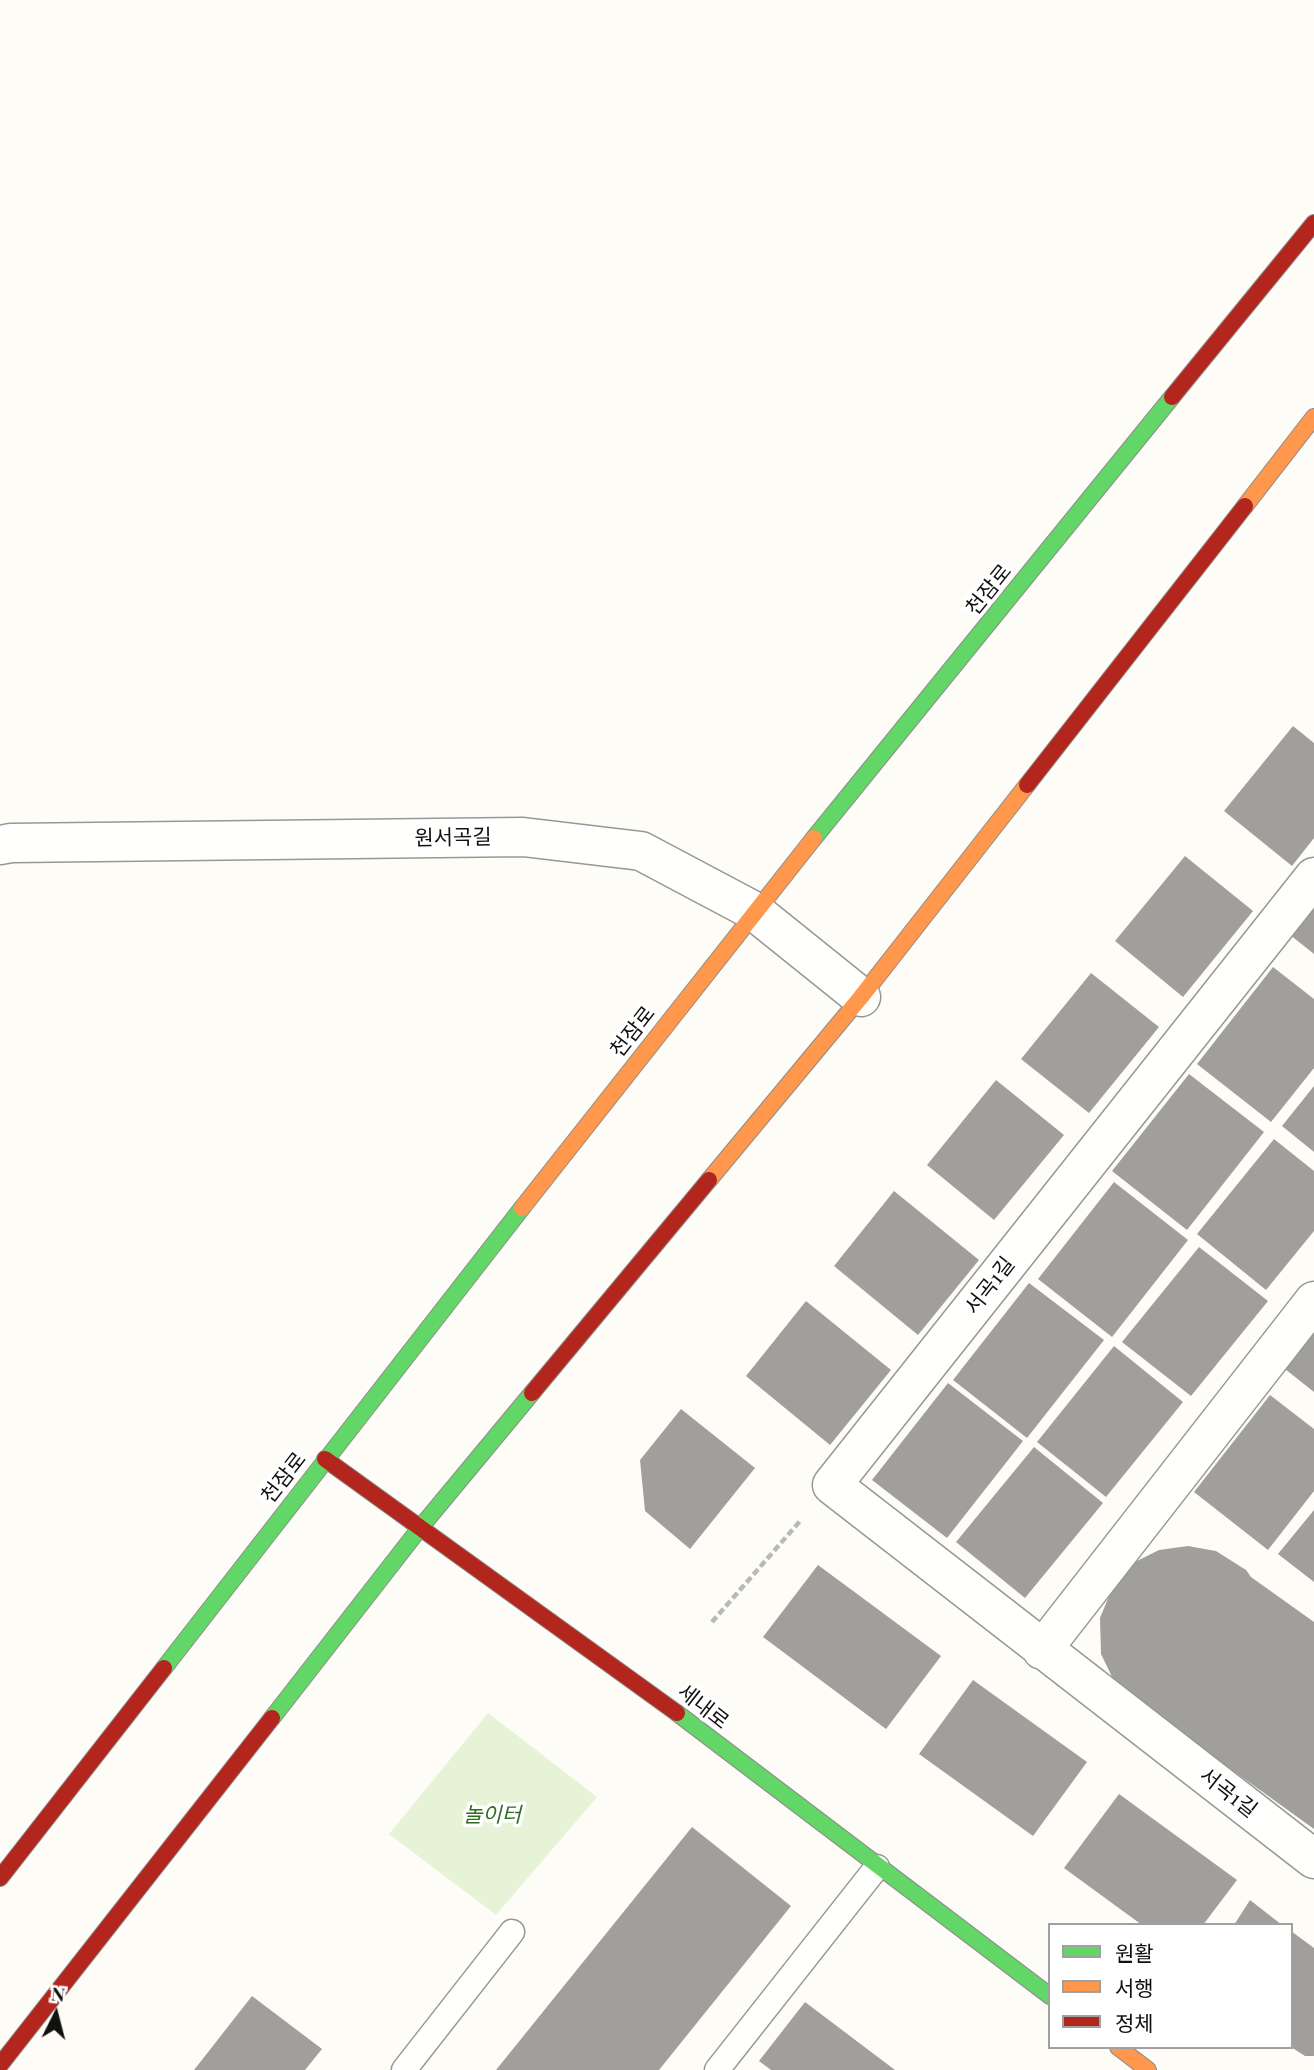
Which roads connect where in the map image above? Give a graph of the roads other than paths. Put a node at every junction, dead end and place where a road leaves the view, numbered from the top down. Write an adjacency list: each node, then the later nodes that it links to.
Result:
1 (1314, 223): 5 (street, 천잠로)
2 (1314, 417): 6 (street)
3 (0, 845): 5 (street, 원서곡길)
4 (1314, 877): 10 (street, 서곡1길)
5 (754, 911): 6 (street, 원서곡길); 8 (street, 천잠로)
6 (861, 997): 9 (street)
7 (1314, 1301): 10 (street)
8 (325, 1459): 9 (street, 세내로); 13 (street, 천잠로)
9 (420, 1528): 12 (street, 세내로); 17 (street)
10 (1042, 1650): 11 (street, 서곡1길)
11 (1314, 1859)
12 (877, 1867): 15 (street, 세내로); 19 (lane)
13 (0, 1878)
14 (512, 1932): 18 (lane)
15 (1048, 1995)
16 (1121, 2049): 20 (street)
17 (0, 2066)
18 (404, 2070)
19 (717, 2070)
20 (1148, 2070)

